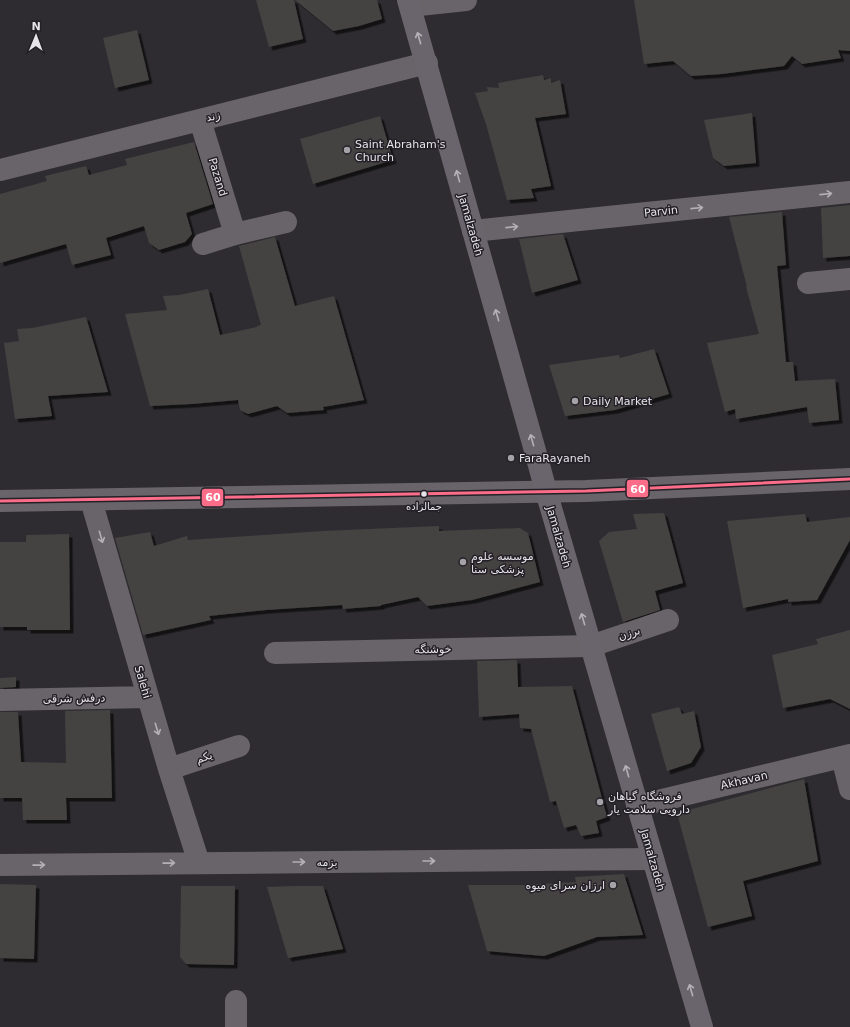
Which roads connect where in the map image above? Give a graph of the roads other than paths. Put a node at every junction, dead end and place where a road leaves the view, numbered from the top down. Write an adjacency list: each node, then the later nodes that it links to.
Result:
1 (466, 0): 2 (street)
2 (409, 3): 3 (main road, Jamalzadeh, one-way to 2)
3 (426, 63): 4 (street, زند); 8 (main road, Jamalzadeh, one-way to 3)
4 (200, 120): 5 (street, زند); 9 (street, Pazand)
5 (0, 170)
6 (850, 192): 8 (street, Parvin, one-way to 6)
7 (286, 222): 9 (street)
8 (473, 231): 14 (main road, Jamalzadeh, one-way to 8)
9 (236, 234): 10 (street)
10 (203, 244)
11 (850, 279): 12 (street)
12 (808, 283)
13 (850, 479): 14 (street)
14 (546, 491): 15 (street); 18 (main road, Jamalzadeh, one-way to 14)
15 (91, 500): 16 (street); 20 (street, Salehi, one-way to 20)
16 (0, 501)
17 (668, 620): 18 (street, برزن)
18 (591, 646): 19 (street, خوشنگه); 26 (main road, Jamalzadeh, one-way to 18)
19 (275, 653)
20 (148, 697): 21 (street, درفش شرقی); 24 (street, Salehi, one-way to 24)
21 (0, 700)
22 (239, 746): 24 (street, یکم)
23 (846, 756): 25 (street); 26 (street, Akhavan)
24 (169, 769): 28 (street, Salehi)
25 (850, 789)
26 (637, 806): 27 (main road, Jamalzadeh)
27 (653, 859): 28 (street, بزمه, one-way to 27); 32 (main road, Jamalzadeh, one-way to 27)
28 (199, 863): 29 (street, بزمه, one-way to 28)
29 (0, 865)
30 (236, 1001): 31 (street)
31 (236, 1027)
32 (702, 1027)

